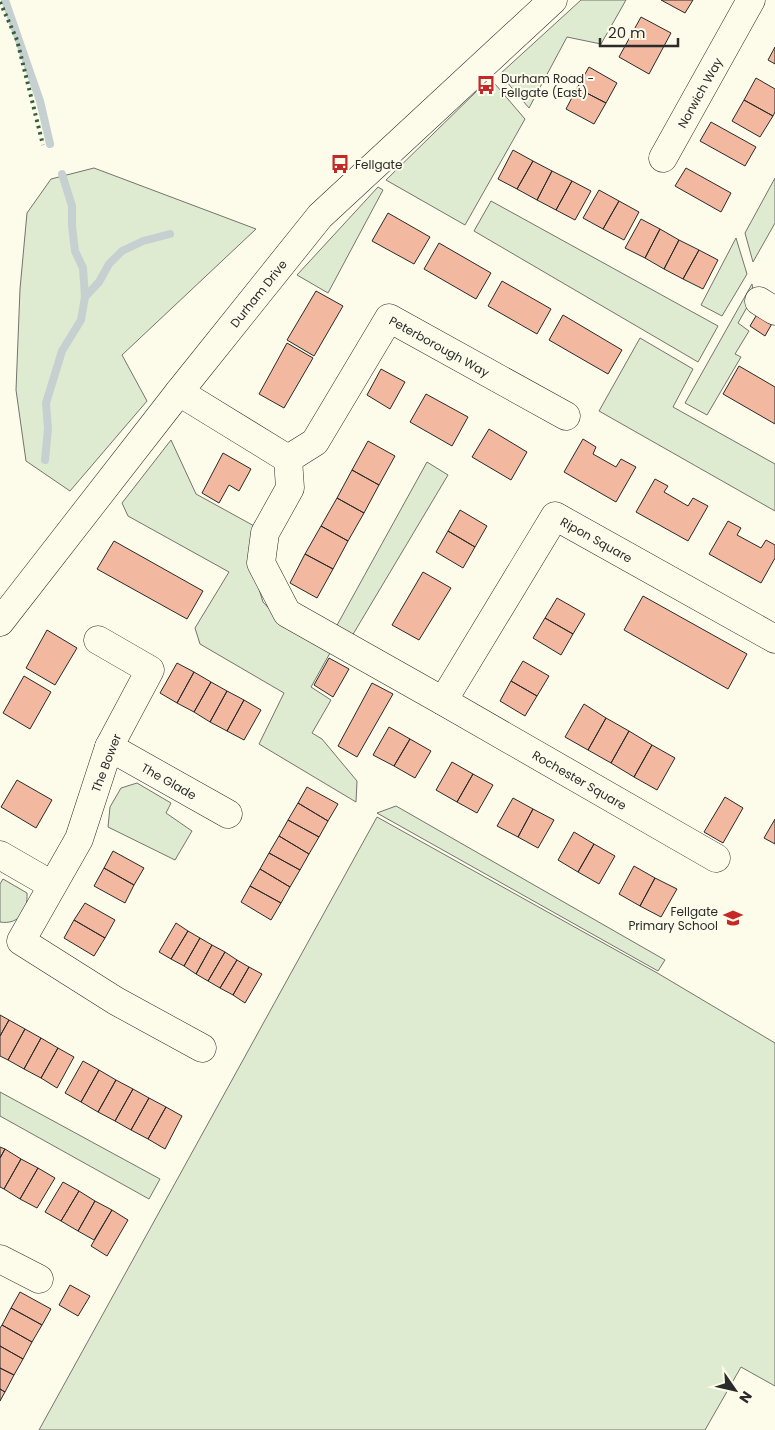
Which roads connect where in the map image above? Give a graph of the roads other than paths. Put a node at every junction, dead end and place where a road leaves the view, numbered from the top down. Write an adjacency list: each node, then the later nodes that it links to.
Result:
1 (553, 0): 4 (street, Durham Drive)
2 (750, 0): 3 (street, Norwich Way)
3 (662, 158)
4 (179, 392): 6 (street); 7 (street, Durham Drive)
5 (566, 416): 6 (street, Peterborough Way)
6 (288, 459): 10 (street)
7 (0, 622)
8 (775, 639): 10 (street, Ripon Square)
9 (98, 640): 11 (street, The Bower)
10 (444, 701): 14 (street, Rochester Square)
11 (109, 747): 12 (street, The Glade); 15 (street, The Bower)
12 (228, 814)
13 (0, 855): 15 (street)
14 (716, 858)
15 (52, 885): 16 (street, The Bower)
16 (202, 1048)
17 (0, 1259): 18 (street)
18 (39, 1279)

